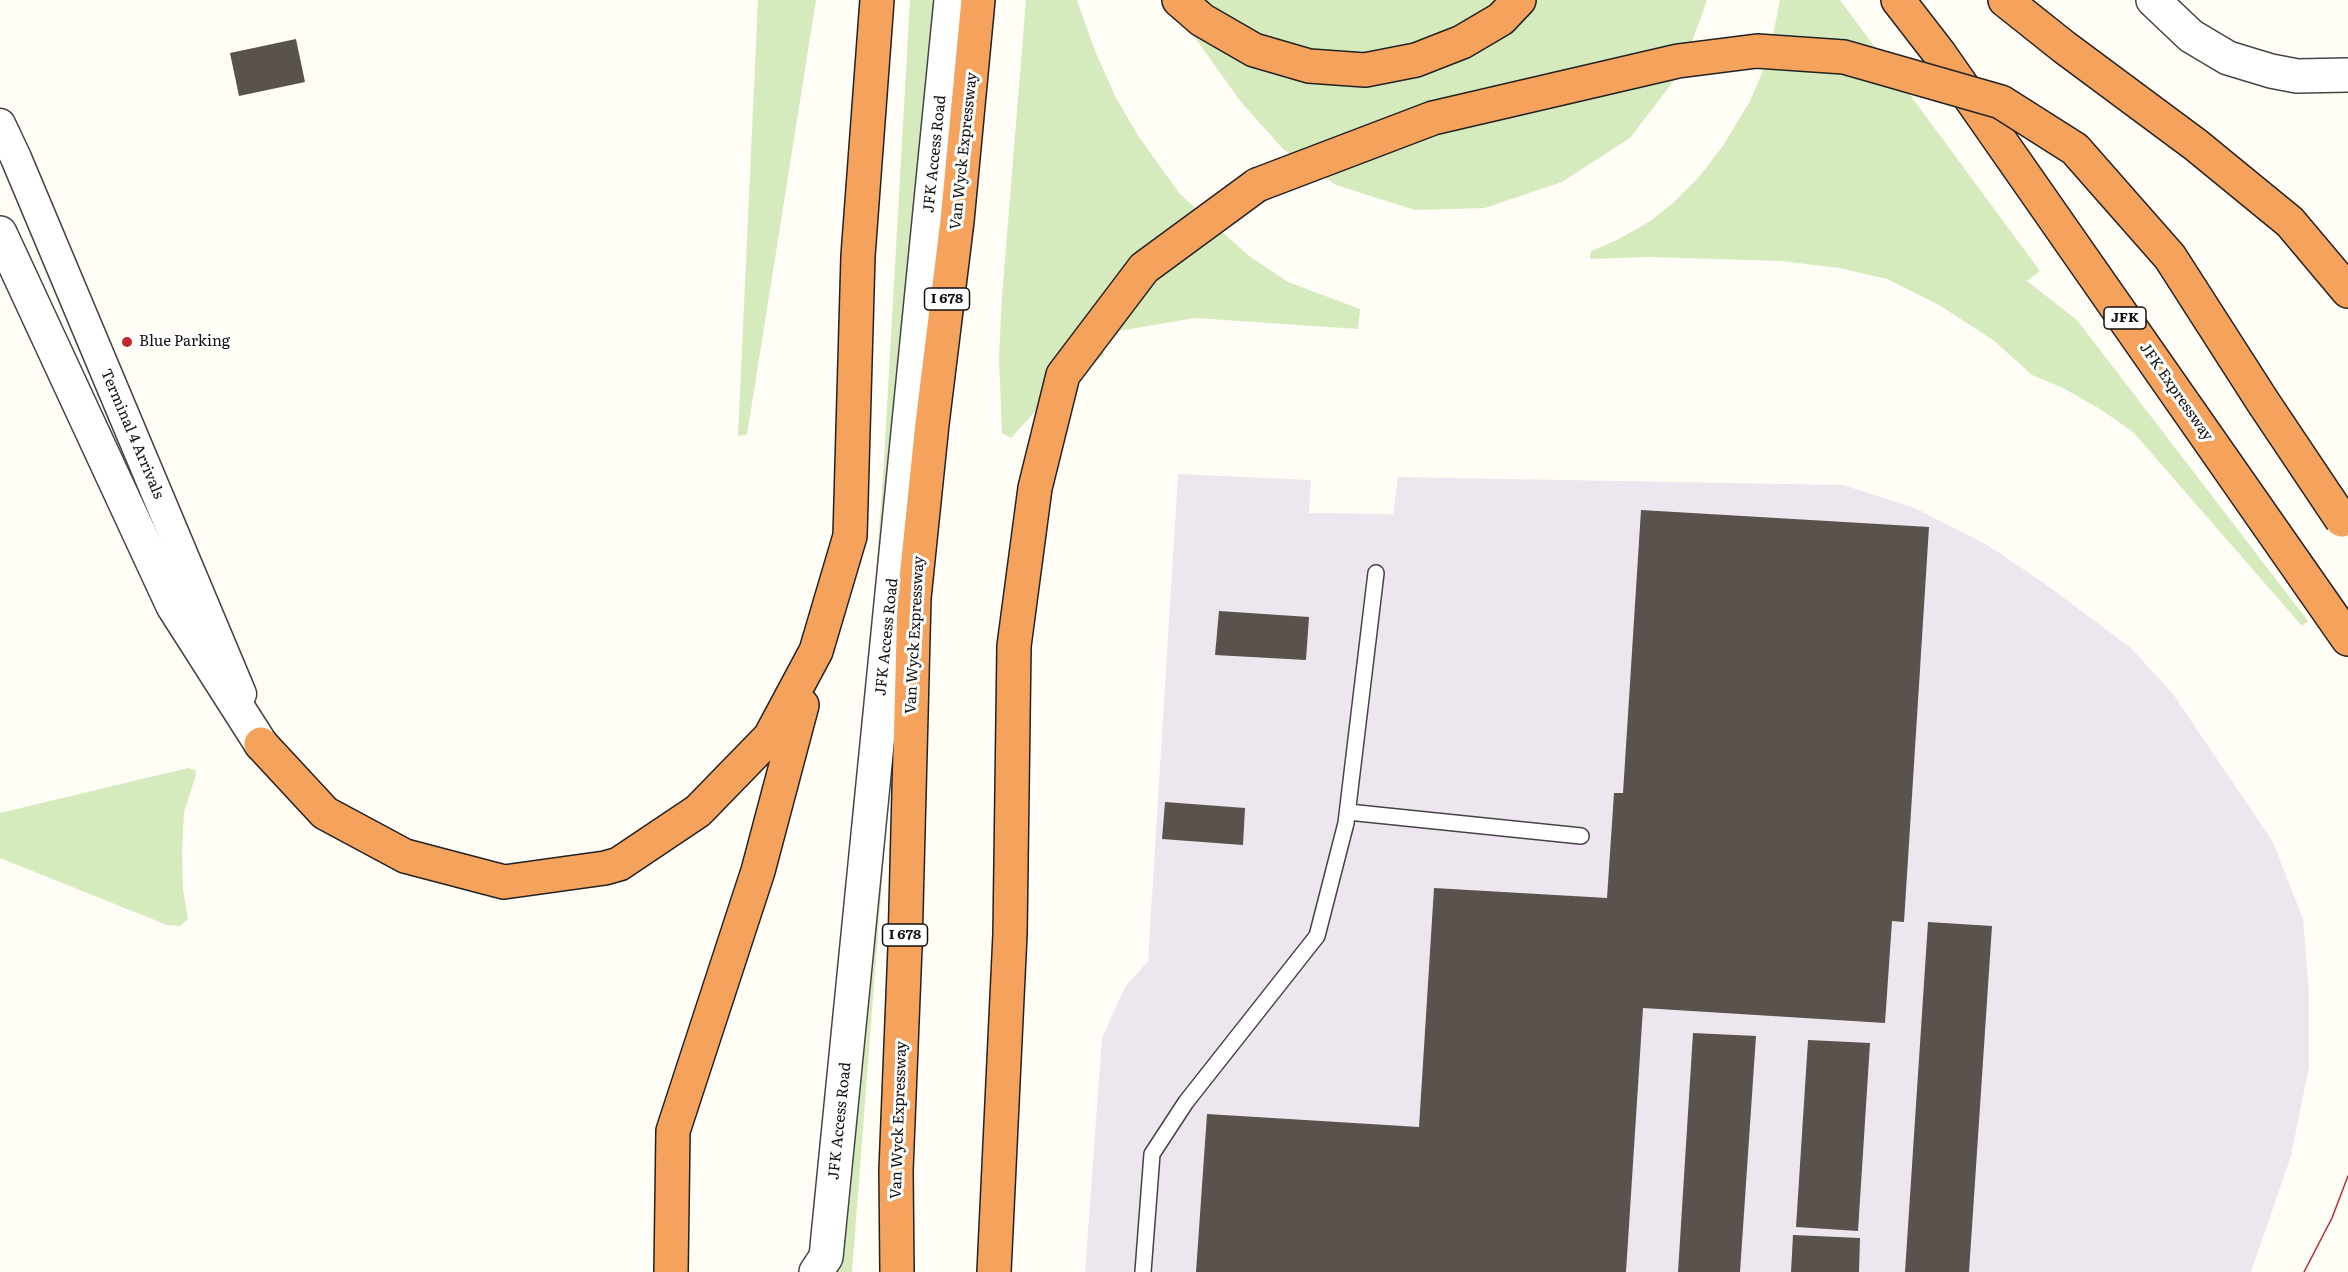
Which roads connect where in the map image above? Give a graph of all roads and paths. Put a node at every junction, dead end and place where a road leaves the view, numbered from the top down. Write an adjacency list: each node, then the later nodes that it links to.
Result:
1 (877, 0): 16 (highway)
2 (951, 0): 20 (street, JFK Access Road)
3 (978, 0): 22 (highway, Van Wyck Expressway / I 678)
4 (1179, 0): 5 (highway)
5 (1519, 0)
6 (1898, 0): 15 (highway, JFK Expressway / JFK)
7 (2005, 0): 12 (highway)
8 (2153, 0): 9 (street)
9 (2348, 75)
10 (0, 124): 17 (street, Terminal 4 Arrivals)
11 (0, 233): 17 (street)
12 (2348, 291)
13 (2346, 524): 23 (highway, bridge)
14 (1376, 573): 18 (lane)
15 (2348, 639)
16 (816, 651): 17 (highway); 21 (highway)
17 (261, 744)
18 (1348, 812): 19 (lane); 24 (lane)
19 (1581, 836)
20 (822, 1267)
21 (670, 1272)
22 (897, 1272)
23 (994, 1272)
24 (1143, 1272)

